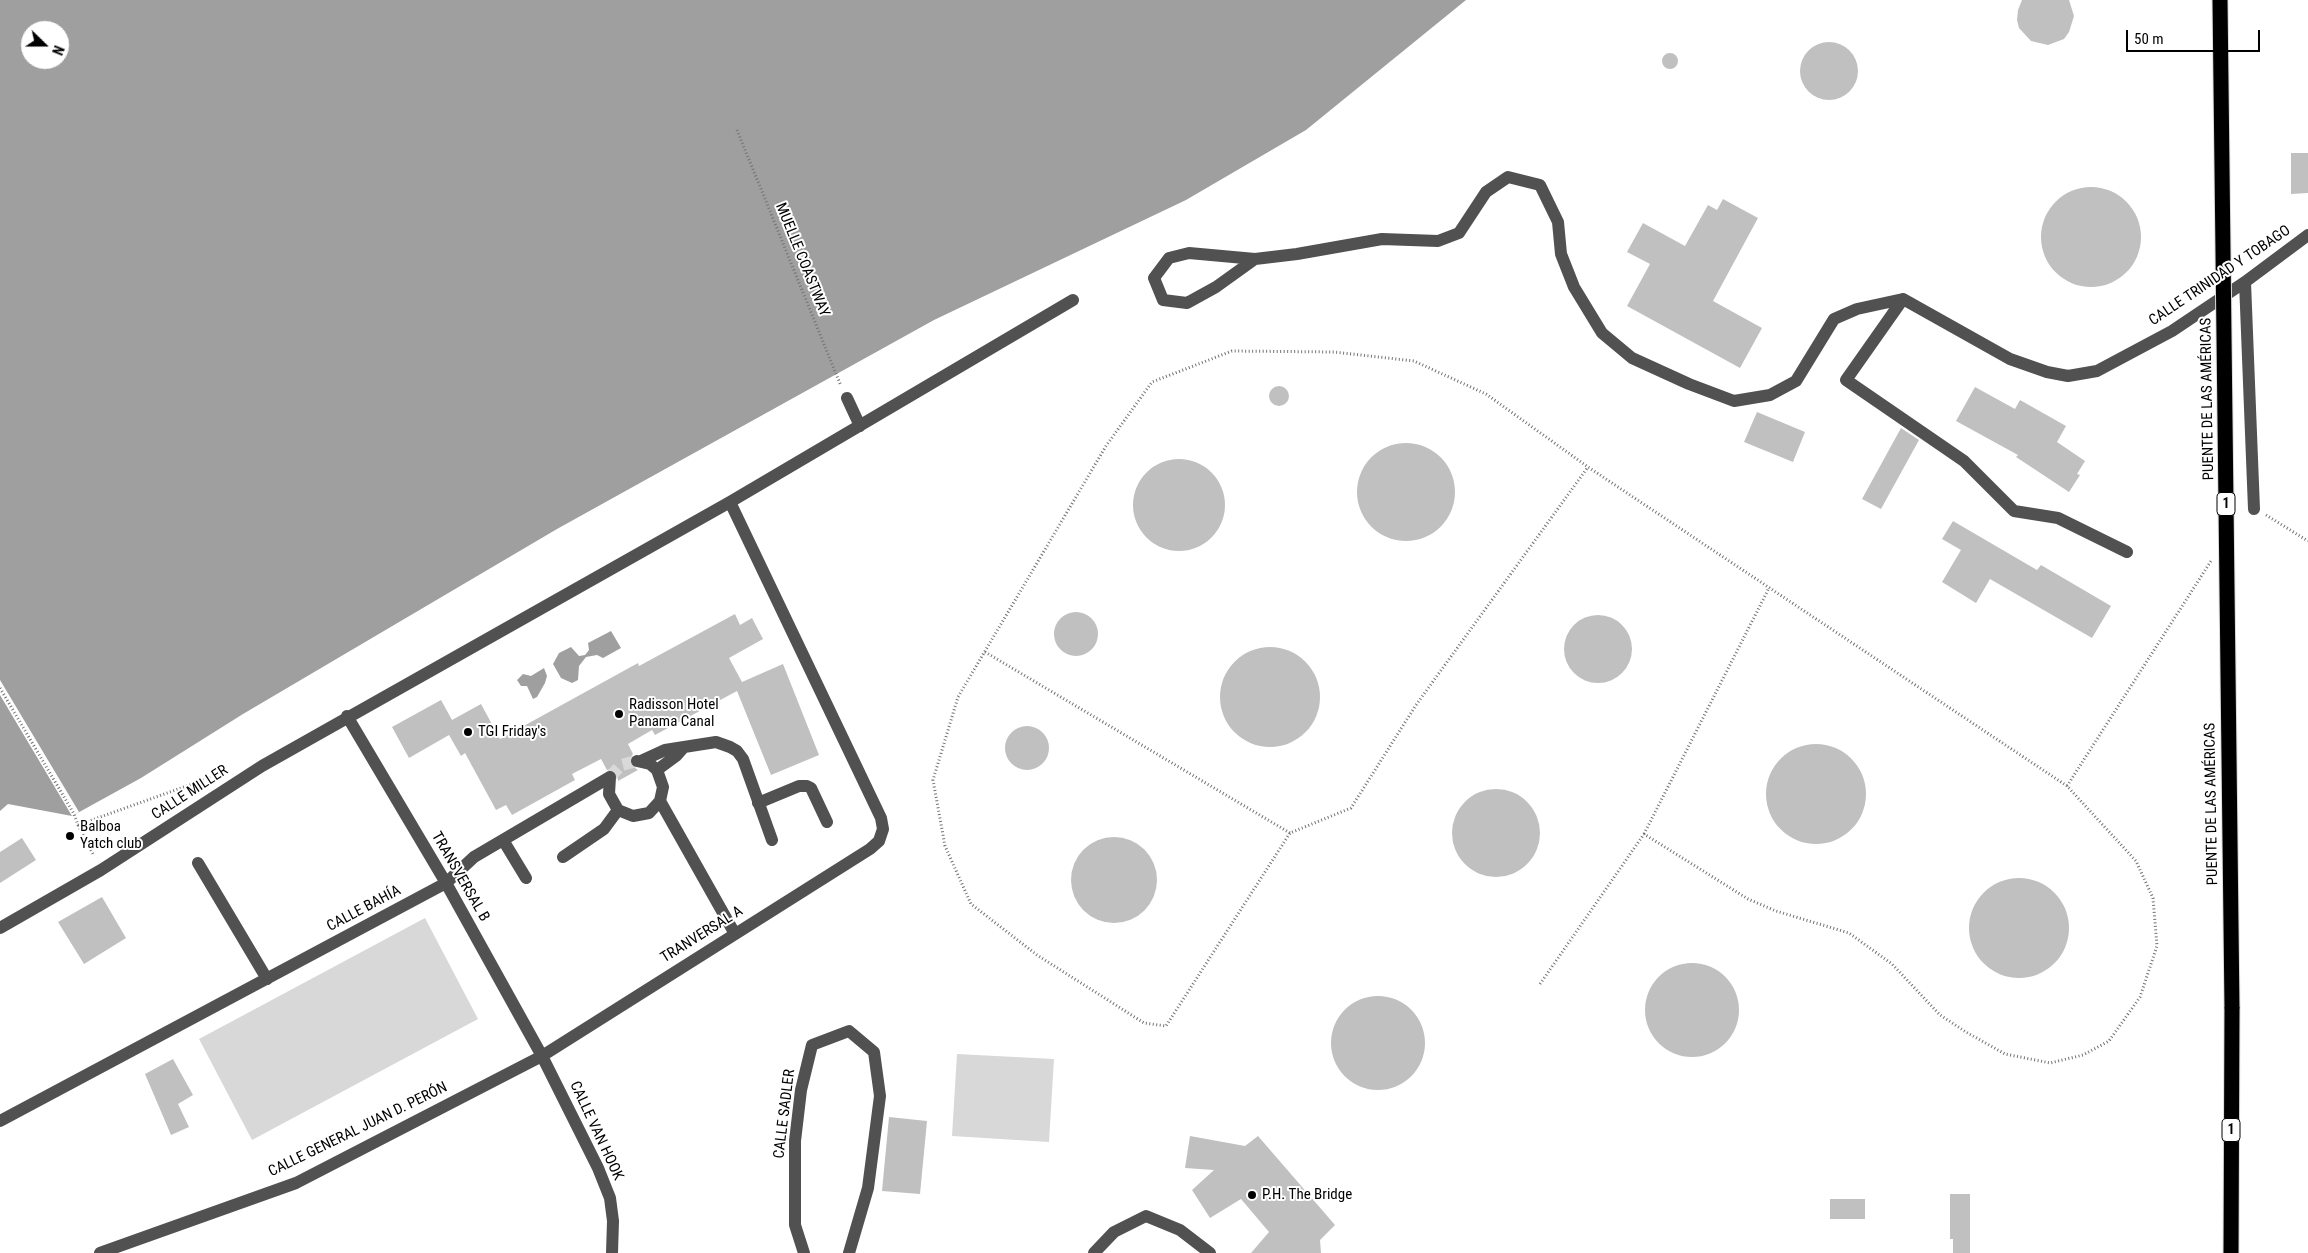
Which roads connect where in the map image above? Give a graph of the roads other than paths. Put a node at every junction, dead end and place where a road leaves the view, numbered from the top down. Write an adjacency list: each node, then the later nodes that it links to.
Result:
1 (2220, 0): 36 (highway, PUENTE DE LAS AMÉRICAS / 1, bridge)
2 (2308, 235): 4 (street, CALLE TRINIDAD Y TOBAGO)
3 (1255, 259): 3 (street); 5 (street)
4 (2246, 282): 5 (street, CALLE TRINIDAD Y TOBAGO); 10 (street)
5 (1904, 299): 11 (street)
6 (1073, 300): 8 (street, CALLE MILLER)
7 (847, 398): 8 (street)
8 (860, 426): 9 (street, CALLE MILLER)
9 (730, 502): 12 (street, CALLE MILLER); 26 (street, TRANVERSAL A)
10 (2254, 509)
11 (2127, 552)
12 (347, 716): 24 (street, TRANSVERSAL B); 25 (street, CALLE MILLER)
13 (684, 747): 14 (street); 14 (street); 16 (street)
14 (657, 770): 15 (street)
15 (660, 800): 17 (street); 26 (street)
16 (758, 803): 18 (street); 20 (street)
17 (618, 810): 19 (street, CALLE BAHÍA); 21 (street)
18 (827, 822)
19 (503, 840): 23 (street); 24 (street, CALLE BAHÍA)
20 (772, 840)
21 (563, 857)
22 (198, 863): 27 (street)
23 (526, 878)
24 (446, 883): 27 (street, CALLE BAHÍA); 28 (street, TRANSVERSAL B)
25 (0, 928)
26 (735, 934): 28 (street, TRANVERSAL A)
27 (267, 979): 29 (street, CALLE BAHÍA)
28 (542, 1056): 30 (street, CALLE GENERAL JUAN D. PERÓN); 31 (street, CALLE VAN HOOK)
29 (0, 1121)
30 (100, 1253)
31 (612, 1253)
32 (804, 1253): 33 (street, CALLE SADLER)
33 (848, 1253)
34 (1094, 1253): 35 (street)
35 (1210, 1253)
36 (2231, 1253)

